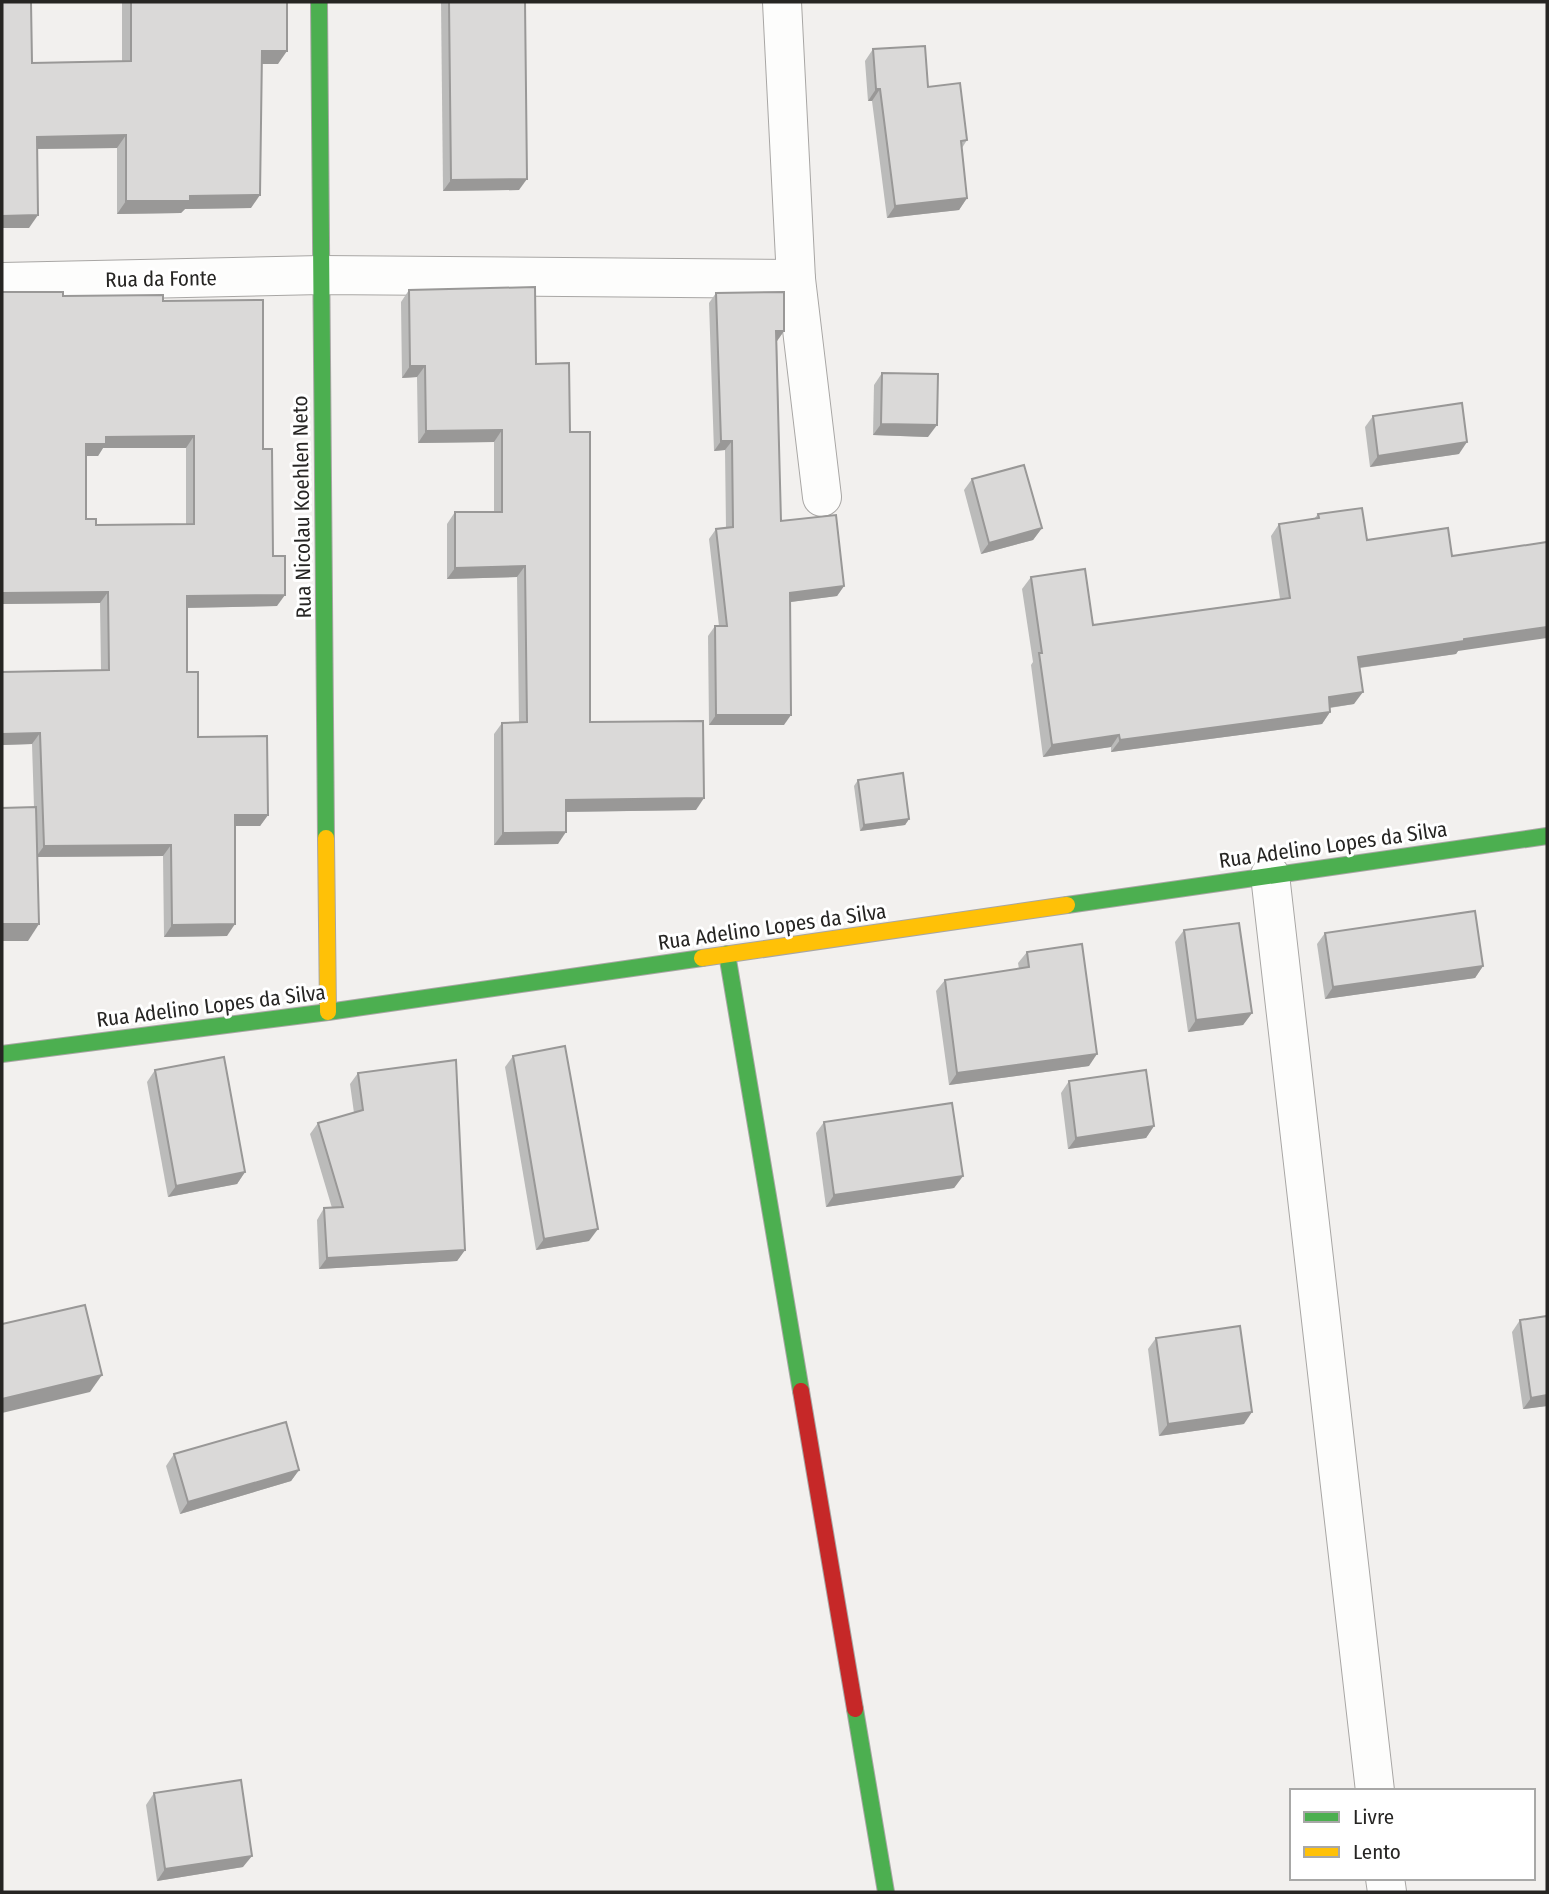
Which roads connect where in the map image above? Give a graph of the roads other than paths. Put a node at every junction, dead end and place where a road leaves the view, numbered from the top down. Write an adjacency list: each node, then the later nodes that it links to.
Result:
1 (319, 2): 3 (street, Rua Nicolau Koehlen Neto)
2 (782, 2): 4 (street)
3 (321, 275): 4 (street, Rua da Fonte); 5 (street, Rua da Fonte); 10 (street, Rua Nicolau Koehlen Neto)
4 (796, 279): 6 (street)
5 (2, 282)
6 (822, 497)
7 (1547, 836): 8 (street, Rua Adelino Lopes da Silva)
8 (1270, 875): 9 (street, Rua Adelino Lopes da Silva); 12 (street)
9 (727, 954): 10 (street, Rua Adelino Lopes da Silva); 13 (street)
10 (328, 1012): 11 (street, Rua Adelino Lopes da Silva)
11 (2, 1054)
12 (1375, 1789)
13 (886, 1892)

